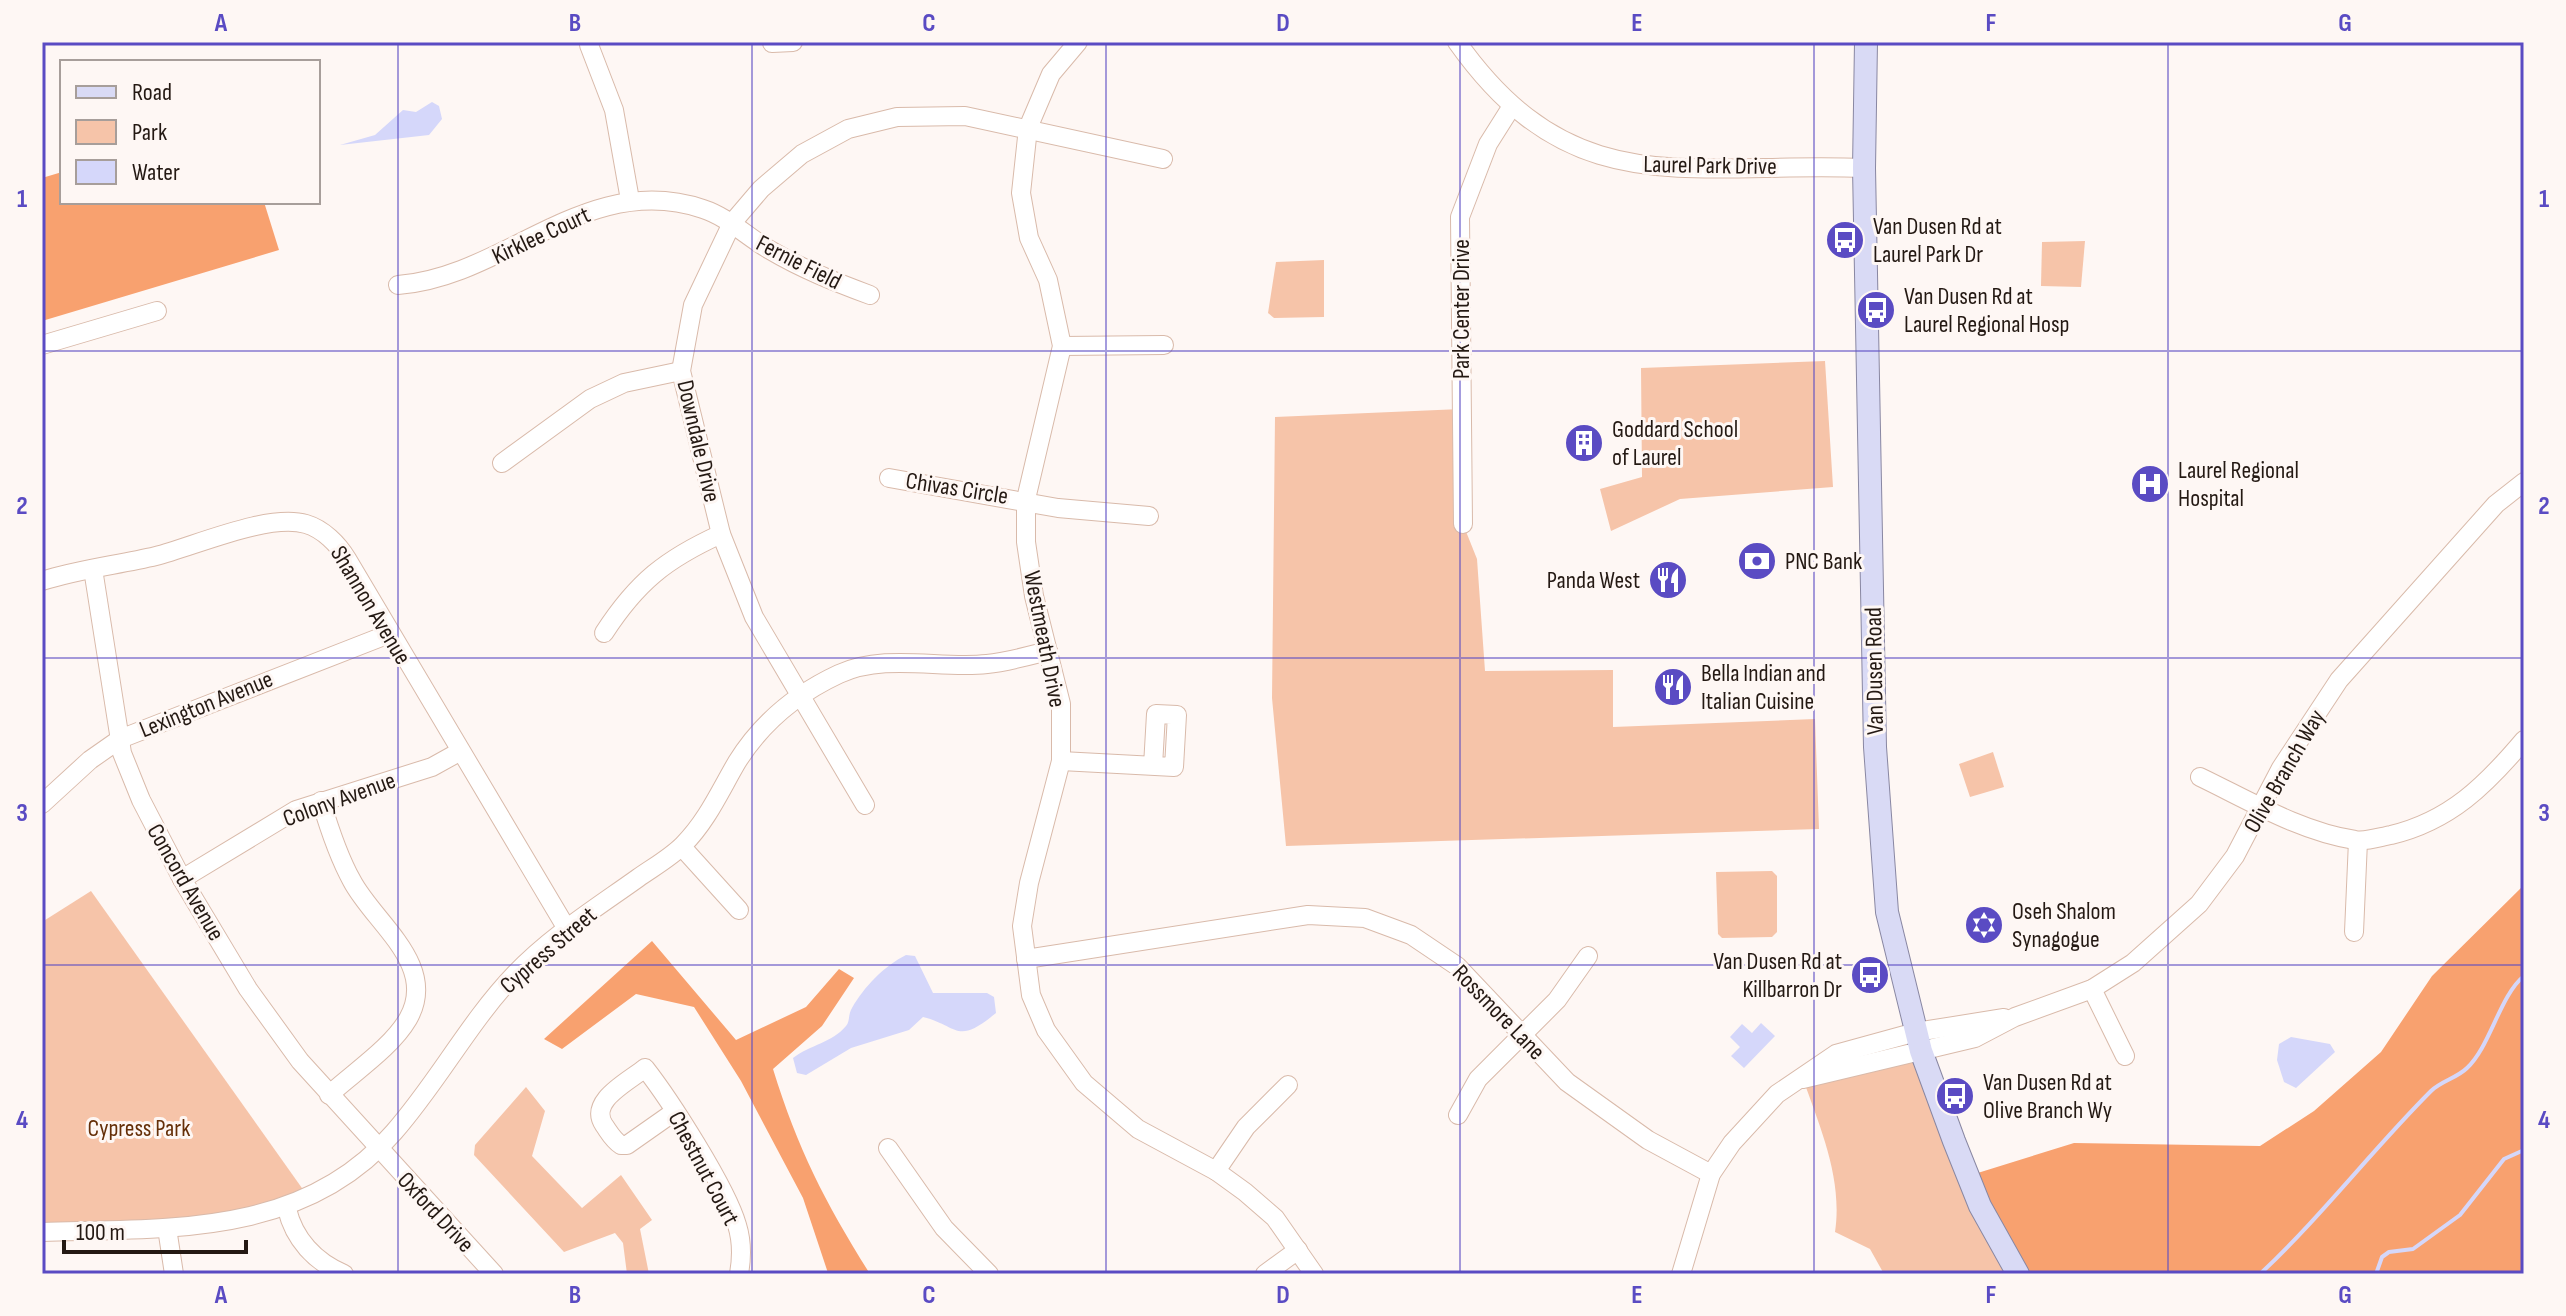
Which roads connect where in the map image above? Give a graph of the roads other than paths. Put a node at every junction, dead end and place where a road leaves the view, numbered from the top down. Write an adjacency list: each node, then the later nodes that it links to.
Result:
1 (793, 42): 5 (street)
2 (1078, 42): 8 (street, Westmeath Drive)
3 (1457, 42): 7 (street, Laurel Park Drive)
4 (1866, 42): 10 (main road, Van Dusen Road)
5 (772, 43)
6 (589, 45): 11 (street)
7 (1512, 106): 10 (street, Laurel Park Drive); 25 (street, Park Center Drive)
8 (1028, 128): 9 (street, Downdale Drive); 12 (street, Downdale Drive); 18 (street, Westmeath Drive)
9 (1163, 159)
10 (1864, 168): 53 (main road, Van Dusen Road)
11 (630, 200): 12 (street, Kirklee Court); 13 (street, Kirklee Court)
12 (732, 223): 14 (street, Fernie Field); 19 (street, Downdale Drive)
13 (398, 285)
14 (870, 295)
15 (157, 311): 16 (street)
16 (42, 345)
17 (1164, 345): 18 (street)
18 (1062, 346): 23 (street, Westmeath Drive)
19 (681, 371): 20 (street); 26 (street, Downdale Drive)
20 (502, 463)
21 (889, 478): 23 (street, Chivas Circle)
22 (2524, 482): 42 (street, Olive Branch Way)
23 (1026, 499): 24 (street, Chivas Circle); 31 (street, Westmeath Drive)
24 (1149, 516)
25 (1463, 524)
26 (721, 534): 29 (street); 32 (street, Downdale Drive)
27 (93, 569): 28 (street, Shannon Avenue); 30 (street, Shannon Avenue); 33 (street, Concord Avenue)
28 (42, 581)
29 (604, 633)
30 (389, 634): 33 (street, Lexington Avenue); 35 (street, Shannon Avenue)
31 (1048, 651): 32 (street, Cypress Street); 36 (street, Westmeath Drive)
32 (799, 696): 41 (street, Downdale Drive); 44 (street, Cypress Street)
33 (120, 739): 40 (street, Lexington Avenue); 45 (street, Concord Avenue)
34 (2524, 740): 43 (street)
35 (459, 752): 39 (street, Colony Avenue); 47 (street, Shannon Avenue)
36 (1061, 761): 37 (street); 50 (street, Westmeath Drive)
37 (1153, 766)
38 (2200, 777): 42 (street)
39 (321, 801): 45 (street, Colony Avenue); 56 (street)
40 (42, 804)
41 (865, 805)
42 (2262, 807): 43 (street); 51 (street, Olive Branch Way)
43 (2358, 841): 48 (street)
44 (682, 847): 46 (street); 47 (street, Cypress Street)
45 (182, 879): 56 (street, Concord Avenue)
46 (739, 910)
47 (567, 929): 60 (street, Cypress Street)
48 (2354, 932)
49 (1588, 956): 52 (street)
50 (1026, 959): 52 (street, Rossmore Lane); 61 (street, Westmeath Drive)
51 (2092, 989): 53 (street, Olive Branch Way); 54 (street)
52 (1522, 1033): 58 (street); 62 (street, Rossmore Lane)
53 (1919, 1042): 62 (street, Olive Branch Way); 75 (main road, Van Dusen Road)
54 (2125, 1056)
55 (1288, 1085): 61 (street)
56 (329, 1095): 60 (street, Concord Avenue)
57 (674, 1112): 57 (street, Chestnut Court); 70 (street, Chestnut Court)
58 (1458, 1115)
59 (888, 1148): 71 (street)
60 (378, 1150): 63 (street, Cypress Street); 69 (street, Oxford Drive)
61 (1216, 1171): 66 (street, Westmeath Drive)
62 (1711, 1174): 74 (street)
63 (287, 1209): 64 (street, Cypress Street); 68 (street)
64 (167, 1228): 65 (street, Cypress Street); 67 (street)
65 (42, 1232)
66 (1298, 1250): 72 (street); 73 (street, Westmeath Drive)
67 (169, 1273)
68 (344, 1274)
69 (494, 1274)
70 (739, 1274)
71 (989, 1274)
72 (1265, 1274)
73 (1314, 1274)
74 (1681, 1274)
75 (2018, 1274)

